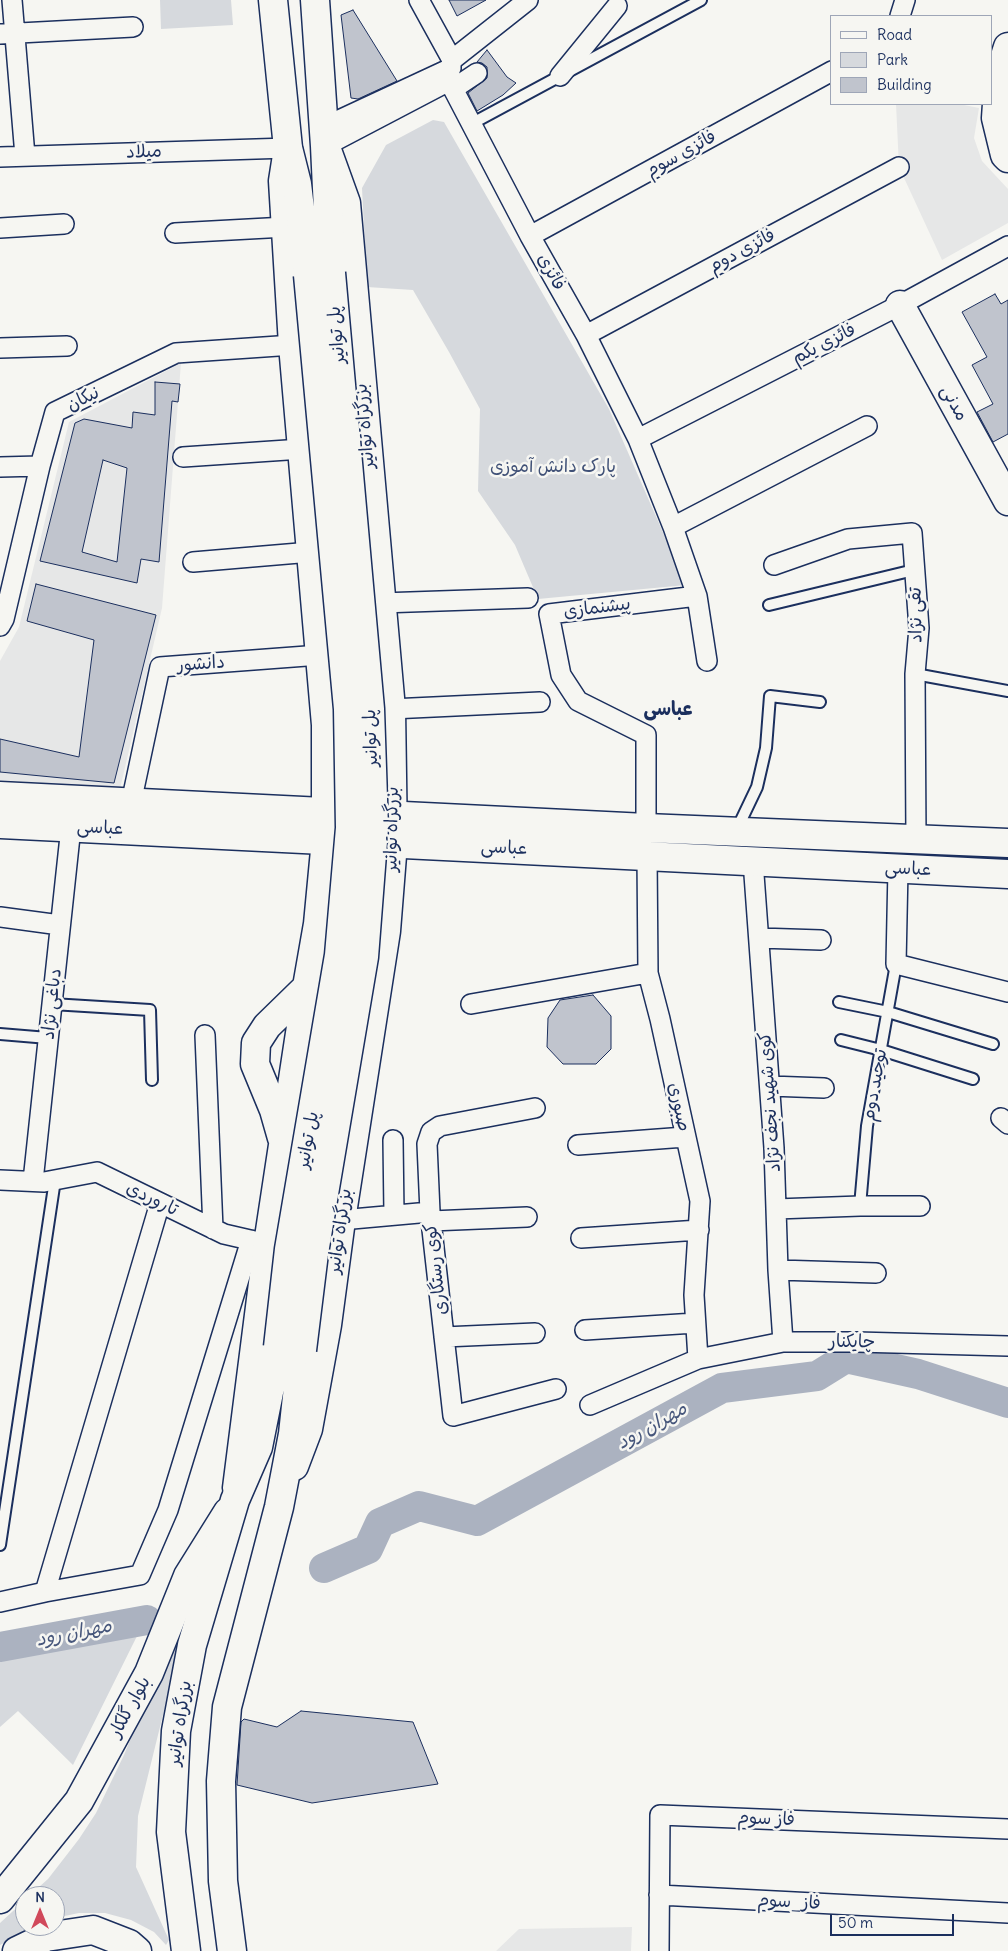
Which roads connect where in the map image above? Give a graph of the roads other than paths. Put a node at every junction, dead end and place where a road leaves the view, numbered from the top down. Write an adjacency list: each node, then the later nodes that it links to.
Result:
1 (12, 0): 11 (street)
2 (273, 0): 19 (main road, بزرگراه توانیر)
3 (315, 0): 18 (main road, بزرگراه توانیر)
4 (419, 0): 15 (street, فائزی)
5 (528, 0): 15 (street)
6 (701, 0): 16 (lane)
7 (905, 0): 9 (street)
8 (616, 6): 16 (street)
9 (900, 15)
10 (133, 27): 11 (street)
11 (7, 33): 20 (street)
12 (1008, 47): 22 (main road)
13 (830, 72): 28 (street, فائزی سوم)
14 (477, 73): 15 (street)
15 (451, 74): 17 (street, فائزی); 18 (street)
16 (560, 76): 17 (lane)
17 (471, 124): 28 (street, فائزی)
18 (325, 136): 30 (main road, بزرگراه توانیر); 51 (main road, بزرگراه توانیر)
19 (288, 148): 20 (street, میلاد); 25 (main road, بزرگراه توانیر); 30 (main road, بزرگراه توانیر)
20 (26, 156): 21 (street, میلاد)
21 (0, 158)
22 (1008, 158)
23 (899, 167): 32 (street, فائزی دوم)
24 (64, 224): 26 (street)
25 (286, 227): 27 (street); 33 (main road, بزرگراه توانیر)
26 (0, 228)
27 (175, 233)
28 (530, 236): 32 (street, فائزی)
29 (1008, 246): 31 (street, فائزی یکم)
30 (319, 274): 131 (main road, پل توانیر, bridge)
31 (900, 306): 37 (street, فائزی یکم); 42 (main road, مدنی)
32 (586, 335): 37 (street, فائزی)
33 (293, 344): 38 (main road, بزرگراه توانیر); 40 (street, نیکان)
34 (67, 346): 35 (street)
35 (0, 348)
36 (867, 426): 43 (street)
37 (638, 439): 43 (street, فائزی)
38 (302, 449): 39 (street); 44 (main road, بزرگراه توانیر)
39 (183, 457)
40 (40, 466): 41 (street); 48 (street, نیکان)
41 (0, 467)
42 (1008, 501)
43 (673, 527): 49 (street, فائزی)
44 (311, 552): 45 (street); 54 (main road, بزرگراه توانیر)
45 (193, 562)
46 (774, 565): 47 (street, تقی نژاد)
47 (914, 570): 52 (lane); 56 (street, تقی نژاد)
48 (7, 580): 53 (street, نیکان)
49 (697, 596): 55 (street, فائزی); 68 (street, پیشنمازی)
50 (528, 598): 51 (street)
51 (381, 603): 60 (main road, بزرگراه توانیر)
52 (769, 605)
53 (0, 626)
54 (320, 655): 61 (main road, بزرگراه توانیر); 63 (street, دانشور)
55 (707, 661)
56 (915, 674): 57 (lane); 70 (street, تقی نژاد)
57 (1008, 691)
58 (540, 702): 60 (street)
59 (820, 702): 69 (lane)
60 (391, 717): 61 (main road); 65 (main road, بزرگراه توانیر)
61 (326, 725): 64 (main road, بزرگراه توانیر)
62 (0, 796): 63 (main road, عباسى)
63 (130, 802): 64 (main road, عباسى)
64 (327, 812): 65 (main road, عباسى); 71 (main road, بزرگراه توانیر)
65 (394, 815): 68 (main road, عباسى); 72 (main road, بزرگراه توانیر)
66 (0, 824): 67 (main road, عباسى)
67 (71, 827): 71 (main road, عباسى); 81 (street, دباغی نژاد)
68 (646, 828): 69 (main road, عباسى)
69 (736, 831): 70 (main road, عباسى)
70 (925, 839): 73 (main road, عباسى); 77 (main road)
71 (326, 840): 72 (main road, عباسى); 80 (main road, بزرگراه توانیر)
72 (393, 843): 74 (main road, عباسى); 82 (main road, بزرگراه توانیر)
73 (1008, 843)
74 (647, 855): 75 (main road, عباسى); 86 (street, صبوری)
75 (753, 861): 76 (main road, عباسى); 83 (street, کوی شهید نجف نژاد)
76 (898, 869): 77 (main road, عباسى); 85 (street, توحید دوم)
77 (934, 871): 78 (main road, عباسى)
78 (1008, 874)
79 (0, 917): 81 (street)
80 (318, 924): 82 (main road); 87 (main road, بزرگراه توانیر)
81 (60, 925): 90 (street, دباغی نژاد)
82 (386, 931): 118 (main road, بزرگراه توانیر)
83 (759, 938): 84 (street); 101 (street, کوی شهید نجف نژاد)
84 (821, 940)
85 (896, 964): 88 (street); 92 (lane, توحید دوم)
86 (648, 973): 91 (street); 104 (street, صبوری)
87 (307, 987): 106 (main road, بزرگراه توانیر); 106 (main road)
88 (1008, 992)
89 (839, 1002): 92 (lane)
90 (52, 1004): 95 (street, دباغی نژاد); 100 (lane)
91 (471, 1004)
92 (888, 1012): 97 (lane); 98 (lane, توحید دوم)
93 (0, 1034): 95 (lane)
94 (205, 1035): 119 (street)
95 (48, 1038): 110 (street, دباغی نژاد)
96 (841, 1040): 98 (lane)
97 (993, 1044)
98 (881, 1050): 99 (lane); 112 (lane, توحید دوم)
99 (973, 1079)
100 (152, 1080)
101 (770, 1086): 102 (street); 114 (street, کوی شهید نجف نژاد)
102 (824, 1088)
103 (535, 1108): 116 (street)
104 (685, 1137): 107 (street); 120 (street, صبوری)
105 (393, 1140): 115 (street)
106 (284, 1145): 122 (main road, بزرگراه توانیر)
107 (578, 1145)
108 (0, 1180): 110 (street, تاروردی)
109 (55, 1180): 110 (street, تاروردی); 111 (street, تاروردی); 137 (lane)
110 (33, 1181)
111 (160, 1203): 119 (street, تاروردی); 138 (street)
112 (860, 1206): 113 (street); 114 (street)
113 (920, 1206)
114 (776, 1209): 123 (street, کوی شهید نجف نژاد)
115 (394, 1214): 116 (street, کوی رستگاری); 118 (street, کوی رستگاری)
116 (430, 1217): 117 (street); 128 (street, کوی رستگاری)
117 (527, 1217)
118 (340, 1220): 136 (main road, بزرگراه توانیر)
119 (213, 1229): 122 (street, تاروردی)
120 (699, 1230): 121 (street); 125 (street, صبوری)
121 (582, 1238)
122 (260, 1242): 135 (main road, بزرگراه توانیر); 138 (street)
123 (778, 1270): 124 (street); 129 (street, کوی شهید نجف نژاد)
124 (876, 1273)
125 (696, 1323): 126 (street); 132 (street, صبوری)
126 (584, 1330)
127 (535, 1333): 128 (street)
128 (444, 1337): 133 (street, کوی رستگاری)
129 (783, 1342): 130 (street, چایکنار); 132 (street, چایکنار)
130 (1008, 1346)
131 (290, 1349): 135 (main road, بزرگراه توانیر); 136 (main road, بزرگراه توانیر)
132 (698, 1359): 134 (street, چایکنار)
133 (556, 1389)
134 (590, 1405)
135 (235, 1500): 142 (main road, بلوار گلکار); 146 (main road, بزرگراه توانیر)
136 (280, 1507): 147 (main road, بزرگراه توانیر)
137 (0, 1545)
138 (45, 1592): 139 (street)
139 (0, 1602)
140 (1008, 1829): 141 (street, فاز سوم)
141 (659, 1896): 143 (street, فاز_سوم); 148 (street, فاز سوم)
142 (0, 1899)
143 (1008, 1913)
144 (17, 1951): 145 (main road)
145 (137, 1951)
146 (186, 1951)
147 (232, 1951)
148 (659, 1951)

